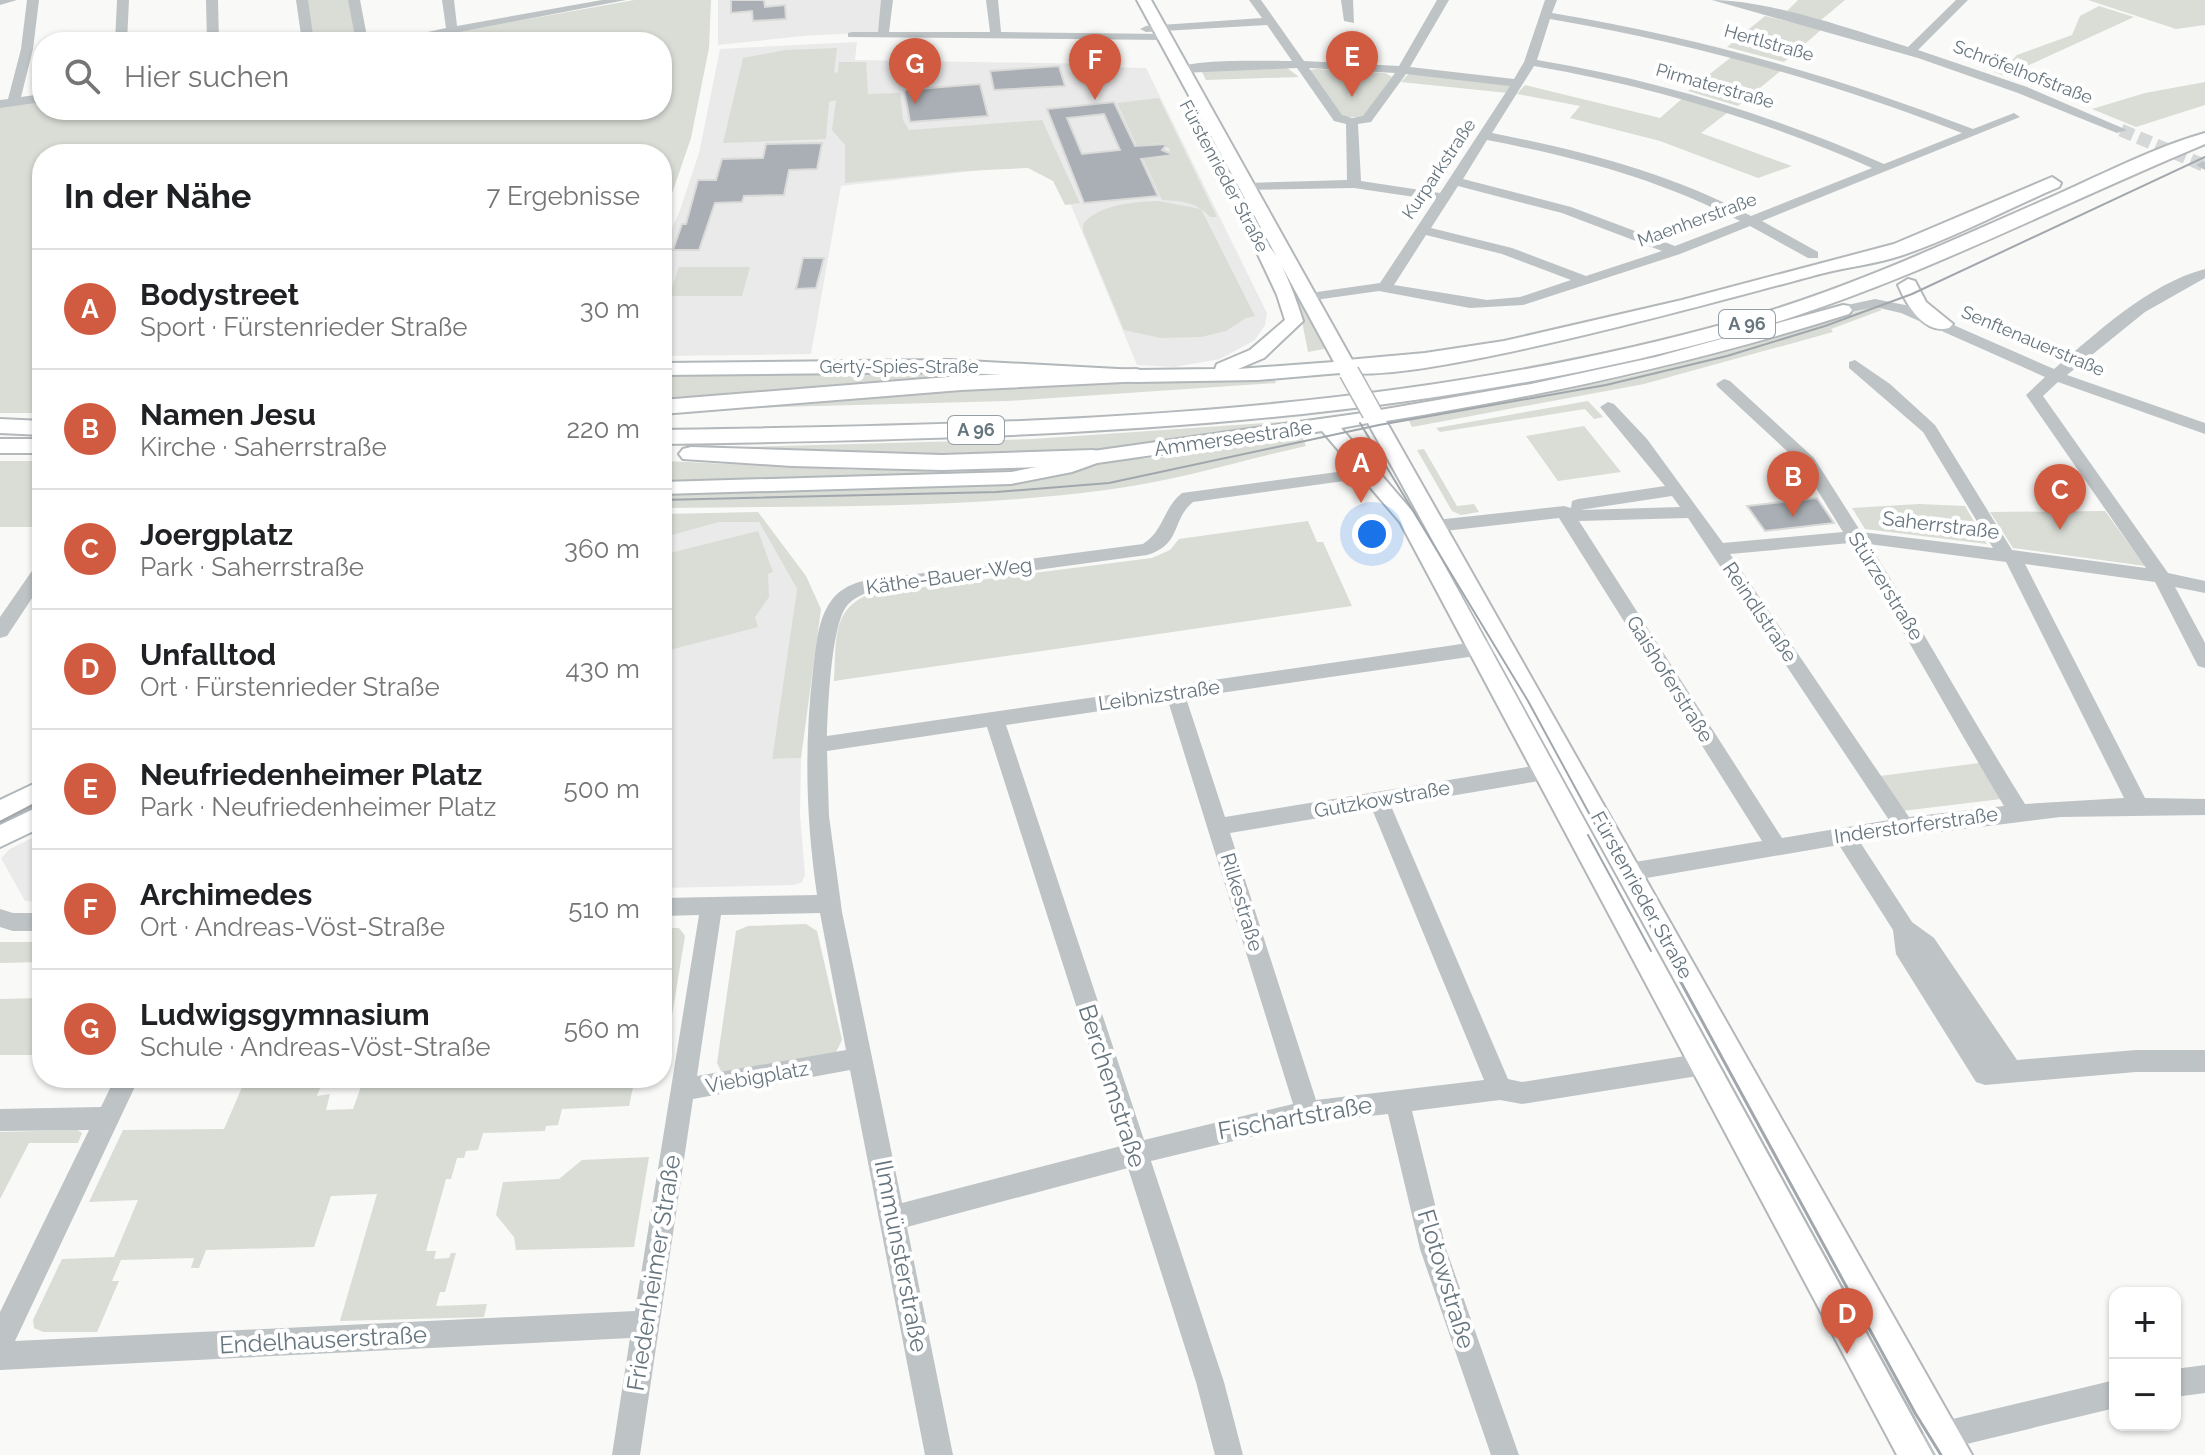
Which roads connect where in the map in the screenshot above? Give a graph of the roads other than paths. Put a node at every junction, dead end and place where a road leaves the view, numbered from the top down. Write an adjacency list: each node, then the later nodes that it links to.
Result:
1 (11, 0): 19 (street)
2 (33, 0): 42 (street)
3 (123, 0): 26 (street)
4 (212, 0): 27 (street)
5 (302, 0): 28 (street)
6 (354, 0): 29 (street)
7 (448, 0): 25 (street)
8 (620, 0): 21 (street)
9 (887, 0): 33 (street)
10 (992, 0): 34 (street)
11 (1130, 0): 31 (main road, Fürstenrieder Straße)
12 (1144, 0): 31 (main road, Fürstenrieder Straße)
13 (1255, 0): 23 (street)
14 (1347, 0): 24 (street)
15 (1443, 0): 39 (street)
16 (1551, 0): 22 (street, Kurparkstraße)
17 (1718, 0): 35 (street, Schröfelhofstraße)
18 (1962, 0): 35 (street, Schröfelhofstraße)
19 (0, 2)
20 (534, 2): 21 (street)
21 (538, 15): 25 (street)
22 (1547, 15): 36 (street, Kurparkstraße); 48 (street, Hertlstraße)
23 (1268, 21): 31 (street); 37 (street)
24 (1350, 21)
25 (452, 30): 30 (street)
26 (121, 32)
27 (213, 32)
28 (307, 32)
29 (360, 32)
30 (441, 32)
31 (1155, 33): 34 (street); 38 (main road, Fürstenrieder Straße); 68 (main road, Fürstenrieder Straße)
32 (852, 35): 33 (street)
33 (883, 35): 34 (street)
34 (996, 37)
35 (1912, 50): 47 (street, Schröfelhofstraße)
36 (1530, 62): 40 (street, Kurparkstraße); 51 (street, Pirmaterstraße)
37 (1300, 66): 38 (street); 39 (street); 46 (street)
38 (1182, 69): 54 (main road, Fürstenrieder Straße)
39 (1403, 71): 40 (street); 46 (street)
40 (1518, 83): 49 (street, Kurparkstraße)
41 (32, 99): 42 (street)
42 (14, 101): 43 (street)
43 (0, 104)
44 (2014, 117): 48 (street, Maenherstraße)
45 (2205, 121): 59 (highway, A 96)
46 (1352, 122): 53 (street)
47 (2121, 130)
48 (1973, 133): 51 (street, Maenherstraße)
49 (1485, 136): 52 (street, Kurparkstraße); 57 (street)
50 (2205, 138): 55 (highway, A 96)
51 (1882, 168): 57 (street, Maenherstraße)
52 (1455, 181): 56 (street, Kurparkstraße); 60 (street)
53 (1354, 184): 54 (street); 56 (street)
54 (1247, 187): 66 (main road, Fürstenrieder Straße)
55 (2086, 189): 64 (highway); 86 (highway, A 96)
56 (1442, 197): 58 (street, Kurparkstraße)
57 (1753, 221): 60 (street, Maenherstraße); 61 (street)
58 (1422, 230): 63 (street); 65 (street, Kurparkstraße)
59 (1901, 249): 73 (highway); 81 (highway, A 96)
60 (1675, 251): 63 (street, Maenherstraße)
61 (1813, 255)
62 (2205, 273): 76 (street)
63 (1584, 280): 65 (street, Maenherstraße)
64 (1908, 285): 67 (highway); 69 (highway)
65 (1385, 287): 66 (street)
66 (1308, 297): 70 (main road, Fürstenrieder Straße)
67 (1843, 310): 69 (street, Senftenauerstraße); 80 (main road, Ammerseestraße)
68 (1294, 321): 70 (main road); 74 (main road)
69 (1942, 324): 76 (street, Senftenauerstraße)
70 (1329, 336): 73 (main road, Fürstenrieder Straße)
71 (1855, 365): 99 (street)
72 (672, 369): 75 (main road, Gerty-Spies-Straße)
73 (1348, 369): 74 (main road); 80 (main road, Fürstenrieder Straße, bridge)
74 (1199, 375): 75 (main road)
75 (1136, 376): 78 (highway)
76 (2056, 376): 85 (street, Senftenauerstraße); 100 (street)
77 (1724, 384): 97 (street, Stürzerstraße)
78 (672, 406)
79 (1608, 407): 93 (street, Reindlstraße)
80 (1373, 415): 82 (main road, Ammerseestraße); 96 (main road, Fürstenrieder Straße)
81 (672, 420)
82 (1327, 424): 90 (main road, Ammerseestraße); 91 (main road, Fürstenrieder Straße)
83 (0, 428): 84 (highway)
84 (32, 428)
85 (2205, 429)
86 (672, 437)
87 (0, 446): 88 (highway)
88 (32, 446)
89 (672, 453): 90 (highway)
90 (1093, 457): 92 (main road, Ammerseestraße)
91 (1367, 473): 104 (main road, Fürstenrieder Straße); 108 (street, Käthe-Bauer-Weg)
92 (672, 488)
93 (1677, 490): 94 (street); 95 (street, Reindlstraße)
94 (1564, 512): 95 (street); 96 (street); 121 (street, Gaishoferstraße)
95 (1693, 512): 98 (street, Reindlstraße)
96 (1436, 526): 104 (main road, Fürstenrieder Straße)
97 (1856, 537): 98 (street, Saherrstraße); 99 (street, Saherrstraße); 115 (street, Stürzerstraße)
98 (1718, 549): 117 (street, Reindlstraße)
99 (2008, 555): 100 (street, Saherrstraße); 112 (street)
100 (2162, 579): 102 (street, Saherrstraße); 105 (street)
101 (32, 584): 103 (street)
102 (2205, 587)
103 (0, 631)
104 (1491, 646): 106 (street, Leibnizstraße); 109 (main road, Fürstenrieder Straße); 122 (main road, Fürstenrieder Straße)
105 (2205, 661)
106 (1175, 693): 107 (street, Leibnizstraße); 118 (street, Rilkestraße)
107 (994, 718): 108 (street, Leibnizstraße); 138 (street, Berchemstraße)
108 (815, 745): 123 (street, Käthe-Bauer-Weg)
109 (1545, 772): 111 (street, Gutzkowstraße); 130 (main road, Fürstenrieder Straße)
110 (32, 795): 114 (main road)
111 (1378, 799): 118 (street, Gutzkowstraße); 132 (street)
112 (2138, 804): 113 (street, Inderstorferstraße); 115 (street, Inderstorferstraße)
113 (2205, 807)
114 (0, 811)
115 (2018, 811): 117 (street, Inderstorferstraße)
116 (32, 820): 120 (main road)
117 (1903, 825): 119 (street, Inderstorferstraße)
118 (1219, 826): 135 (street, Rilkestraße)
119 (1844, 835): 121 (street, Inderstorferstraße); 129 (street)
120 (0, 837)
121 (1776, 846): 122 (street, Inderstorferstraße)
122 (1629, 872): 146 (main road, Fürstenrieder Straße)
123 (828, 904): 125 (street); 128 (street)
124 (672, 907): 125 (street)
125 (711, 907): 133 (street, Viebigplatz)
126 (0, 918): 127 (street)
127 (32, 922)
128 (860, 1058): 133 (street, Viebigplatz); 139 (street, Ilmmünsterstraße)
129 (2205, 1061)
130 (1704, 1064): 132 (street, Fischartstraße); 151 (main road, Fürstenrieder Straße)
131 (122, 1088): 136 (street)
132 (1500, 1089): 134 (street, Fischartstraße)
133 (682, 1090): 140 (street, Friedenheimer Straße)
134 (1397, 1101): 135 (street, Fischartstraße); 150 (street, Flotowstraße)
135 (1308, 1112): 138 (street, Fischartstraße)
136 (109, 1118): 137 (street); 141 (street)
137 (0, 1120)
138 (1134, 1154): 139 (street, Fischartstraße); 149 (street, Berchemstraße)
139 (894, 1218): 148 (street, Ilmmünsterstraße)
140 (645, 1324): 142 (street, Endelhauserstraße); 147 (street, Friedenheimer Straße)
141 (0, 1342)
142 (0, 1356)
143 (2205, 1379): 144 (street)
144 (2181, 1382)
145 (2109, 1395): 146 (street)
146 (1950, 1445): 151 (street)
147 (626, 1455)
148 (939, 1455)
149 (1229, 1455)
150 (1505, 1455)
151 (1915, 1455)

